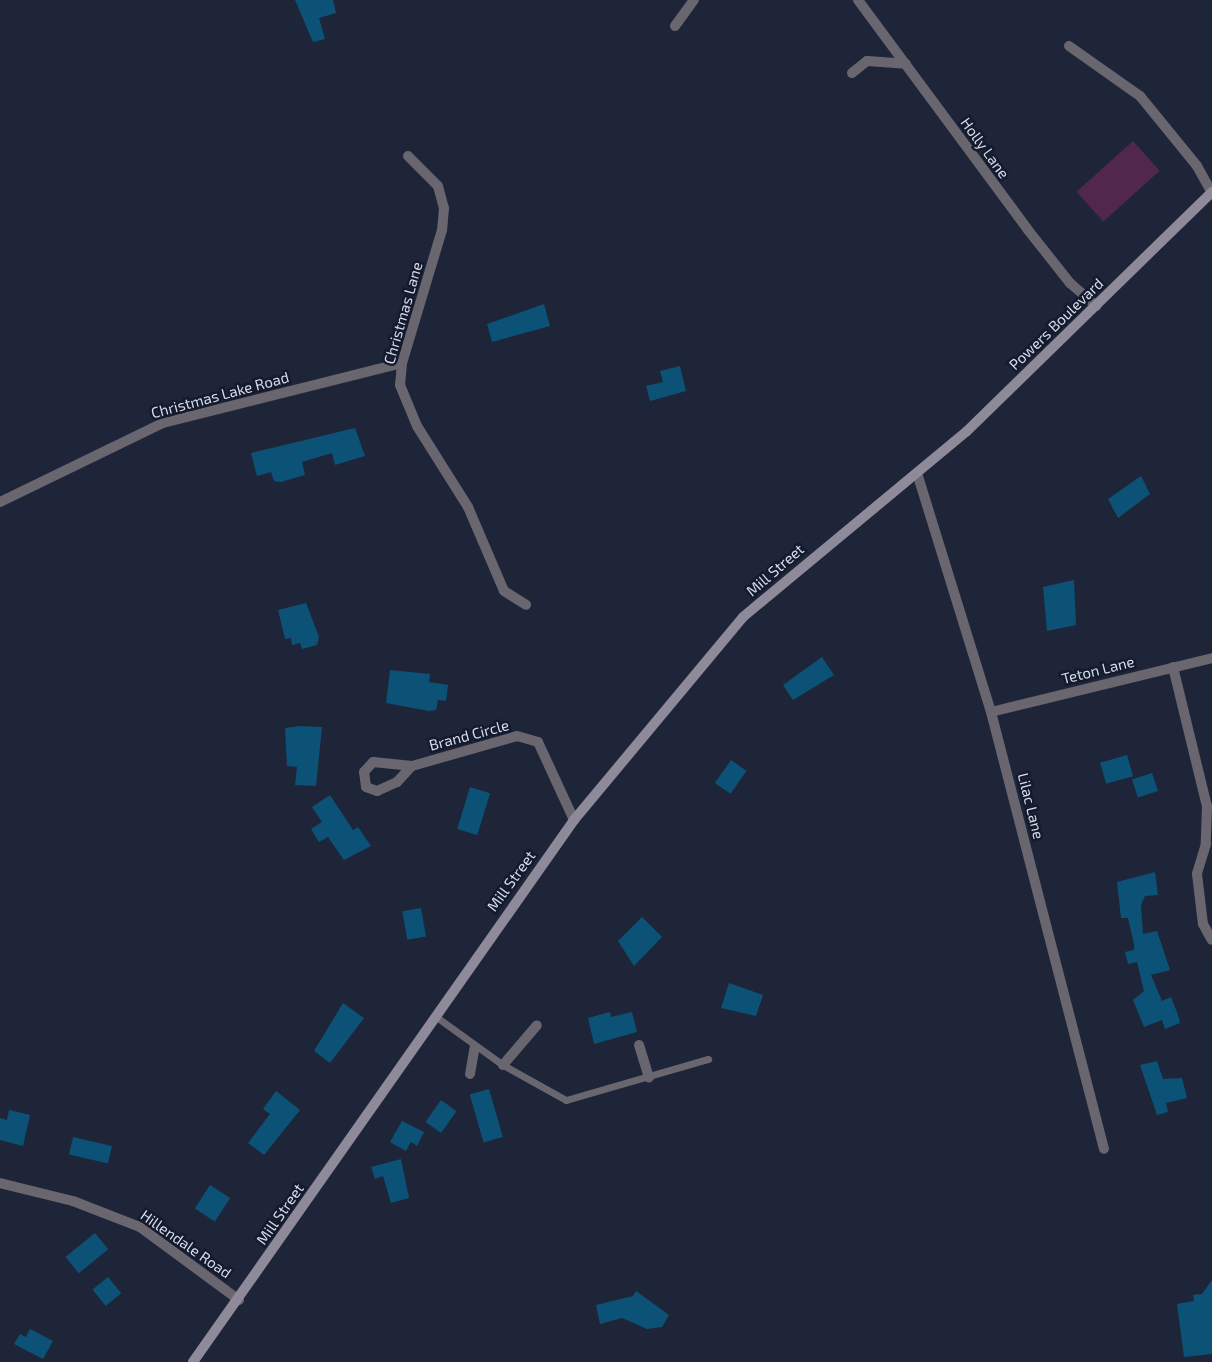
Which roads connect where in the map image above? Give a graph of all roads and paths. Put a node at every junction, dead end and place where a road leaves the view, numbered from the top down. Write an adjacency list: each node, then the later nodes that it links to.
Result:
1 (694, 0): 3 (street)
2 (858, 0): 5 (street, Holly Lane)
3 (675, 26)
4 (1069, 46): 8 (street)
5 (906, 64): 6 (street); 9 (street, Holly Lane)
6 (852, 73)
7 (408, 156): 10 (street, Christmas Lane)
8 (1212, 192): 9 (main road, Powers Boulevard)
9 (1096, 306): 11 (main road, Powers Boulevard)
10 (402, 363): 12 (street, Christmas Lake Road); 13 (street, Christmas Lane)
11 (917, 473): 16 (street, Lilac Lane); 18 (main road, Mill Street)
12 (0, 502)
13 (526, 605)
14 (1212, 658): 15 (street, Teton Lane)
15 (1173, 667): 16 (street, Teton Lane); 19 (street)
16 (991, 712): 28 (street, Lilac Lane)
17 (412, 766): 18 (street, Brand Circle)
18 (574, 820): 20 (main road, Mill Street)
19 (1212, 940)
20 (435, 1016): 23 (lane); 30 (main road, Mill Street)
21 (537, 1025): 25 (street)
22 (639, 1045): 27 (street)
23 (475, 1047): 25 (lane); 26 (street)
24 (708, 1059): 27 (lane)
25 (503, 1065): 27 (lane)
26 (470, 1074)
27 (649, 1077)
28 (1104, 1149)
29 (0, 1183): 30 (street, Hillendale Road)
30 (239, 1300): 31 (main road, Mill Street)
31 (193, 1362)

